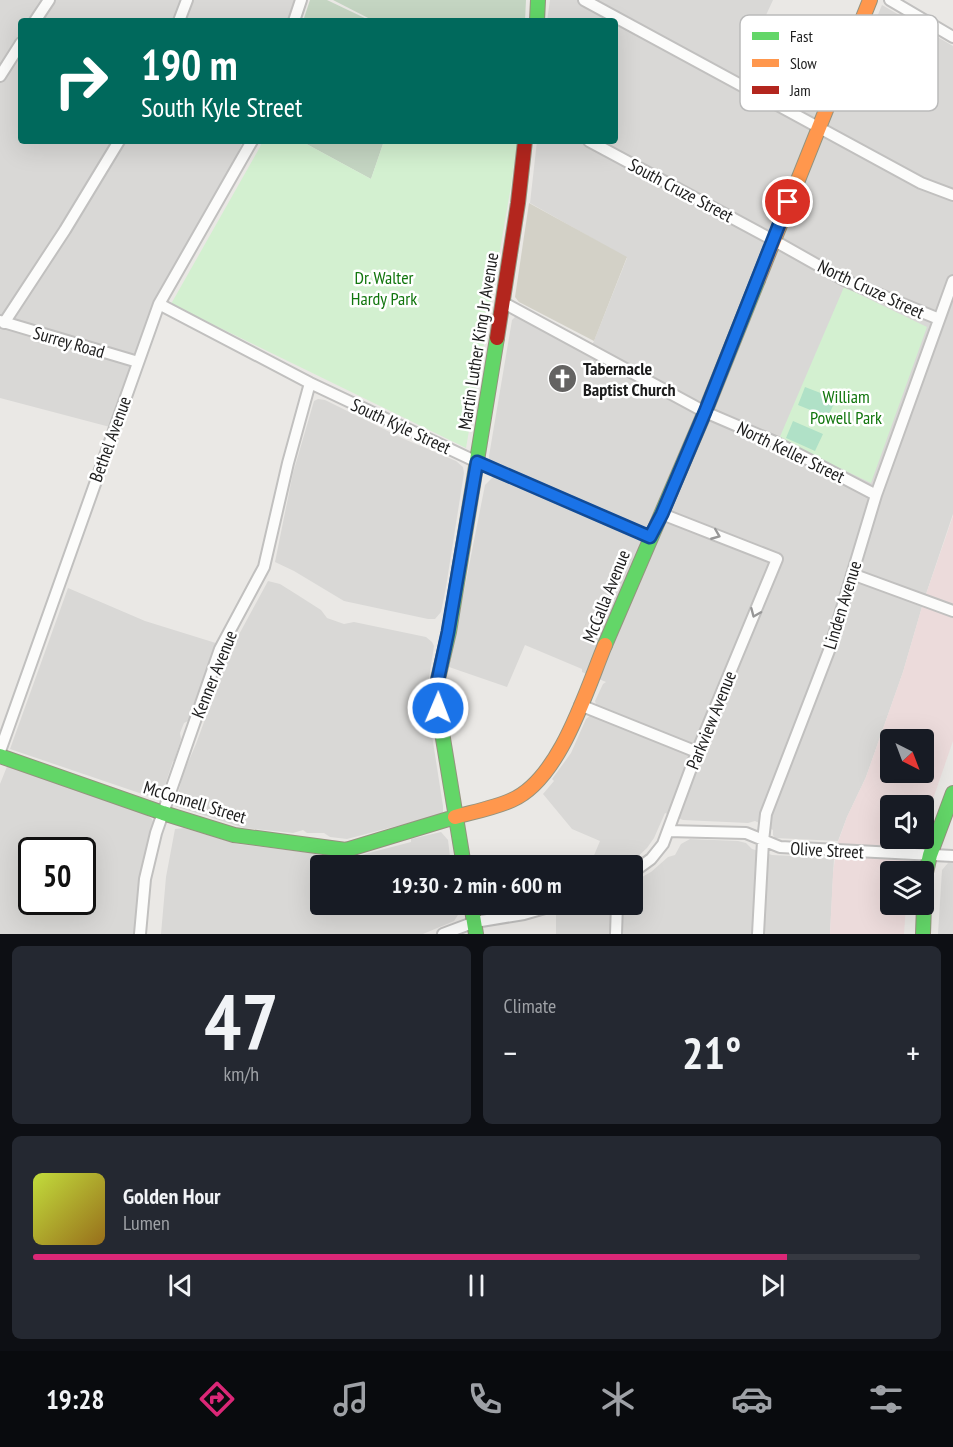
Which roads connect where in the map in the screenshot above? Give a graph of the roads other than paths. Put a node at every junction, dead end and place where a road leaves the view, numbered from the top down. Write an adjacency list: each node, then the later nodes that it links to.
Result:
1 (49, 0): 10 (street)
2 (187, 0): 11 (street)
3 (301, 0): 12 (street)
4 (538, 0): 13 (street)
5 (584, 0): 14 (street)
6 (870, 0): 8 (street, McCalla Avenue)
7 (890, 0): 9 (street)
8 (864, 15)
9 (916, 15)
10 (37, 18)
11 (180, 18)
12 (295, 18)
13 (537, 18)
14 (617, 18)
15 (618, 19): 20 (street)
16 (938, 28): 17 (street)
17 (953, 37)
18 (18, 48): 19 (street)
19 (0, 76)
20 (740, 85)
21 (787, 111): 23 (street)
22 (825, 111): 23 (street, McCalla Avenue)
23 (818, 128): 28 (street); 29 (street, McCalla Avenue)
24 (117, 144): 34 (street)
25 (250, 144): 32 (street, Bethel Avenue)
26 (525, 144): 31 (street, Martin Luther King Jr Avenue)
27 (595, 144): 29 (street, South Cruze Street)
28 (953, 195)
29 (773, 240): 33 (street, North Cruze Street); 37 (street, McCalla Avenue)
30 (953, 281): 33 (street, Linden Avenue)
31 (502, 302): 37 (street, North Keller Street); 38 (street, Martin Luther King Jr Avenue)
32 (159, 304): 35 (street, Bethel Avenue); 36 (street, South Kyle Street)
33 (939, 319): 39 (street, Linden Avenue)
34 (2, 322): 35 (street, Surrey Road)
35 (138, 362): 45 (street, Bethel Avenue)
36 (310, 383): 38 (street, South Kyle Street); 49 (street, Kenner Avenue)
37 (705, 412): 39 (street, North Keller Street); 40 (street, McCalla Avenue)
38 (477, 462): 41 (street, South Kyle Street); 50 (street, Martin Luther King Jr Avenue)
39 (876, 495): 42 (street, Linden Avenue)
40 (662, 514): 41 (street, McCalla Avenue); 46 (street, Parkview Avenue, one-way to 46)
41 (650, 537): 44 (street, McCalla Avenue)
42 (852, 573): 43 (street); 52 (street, Linden Avenue)
43 (953, 611)
44 (580, 705): 46 (street); 50 (street, McCalla Avenue)
45 (0, 751)
46 (697, 752): 51 (street, Parkview Avenue)
47 (0, 756): 49 (street, McConnell Street)
48 (953, 793): 54 (street)
49 (163, 813): 50 (street, McConnell Street); 60 (street, Kenner Avenue)
50 (454, 819): 53 (street, Martin Luther King Jr Avenue)
51 (669, 831): 52 (street, Olive Street); 56 (street, Parkview Avenue)
52 (763, 841): 54 (street, Olive Street); 63 (street, Linden Avenue)
53 (462, 855)
54 (930, 855): 55 (street, Olive Street); 64 (street)
55 (953, 856)
56 (643, 864)
57 (520, 915): 59 (street)
58 (617, 915): 62 (street)
59 (475, 928): 61 (street)
60 (140, 934)
61 (443, 934)
62 (616, 934)
63 (758, 934)
64 (923, 934)

